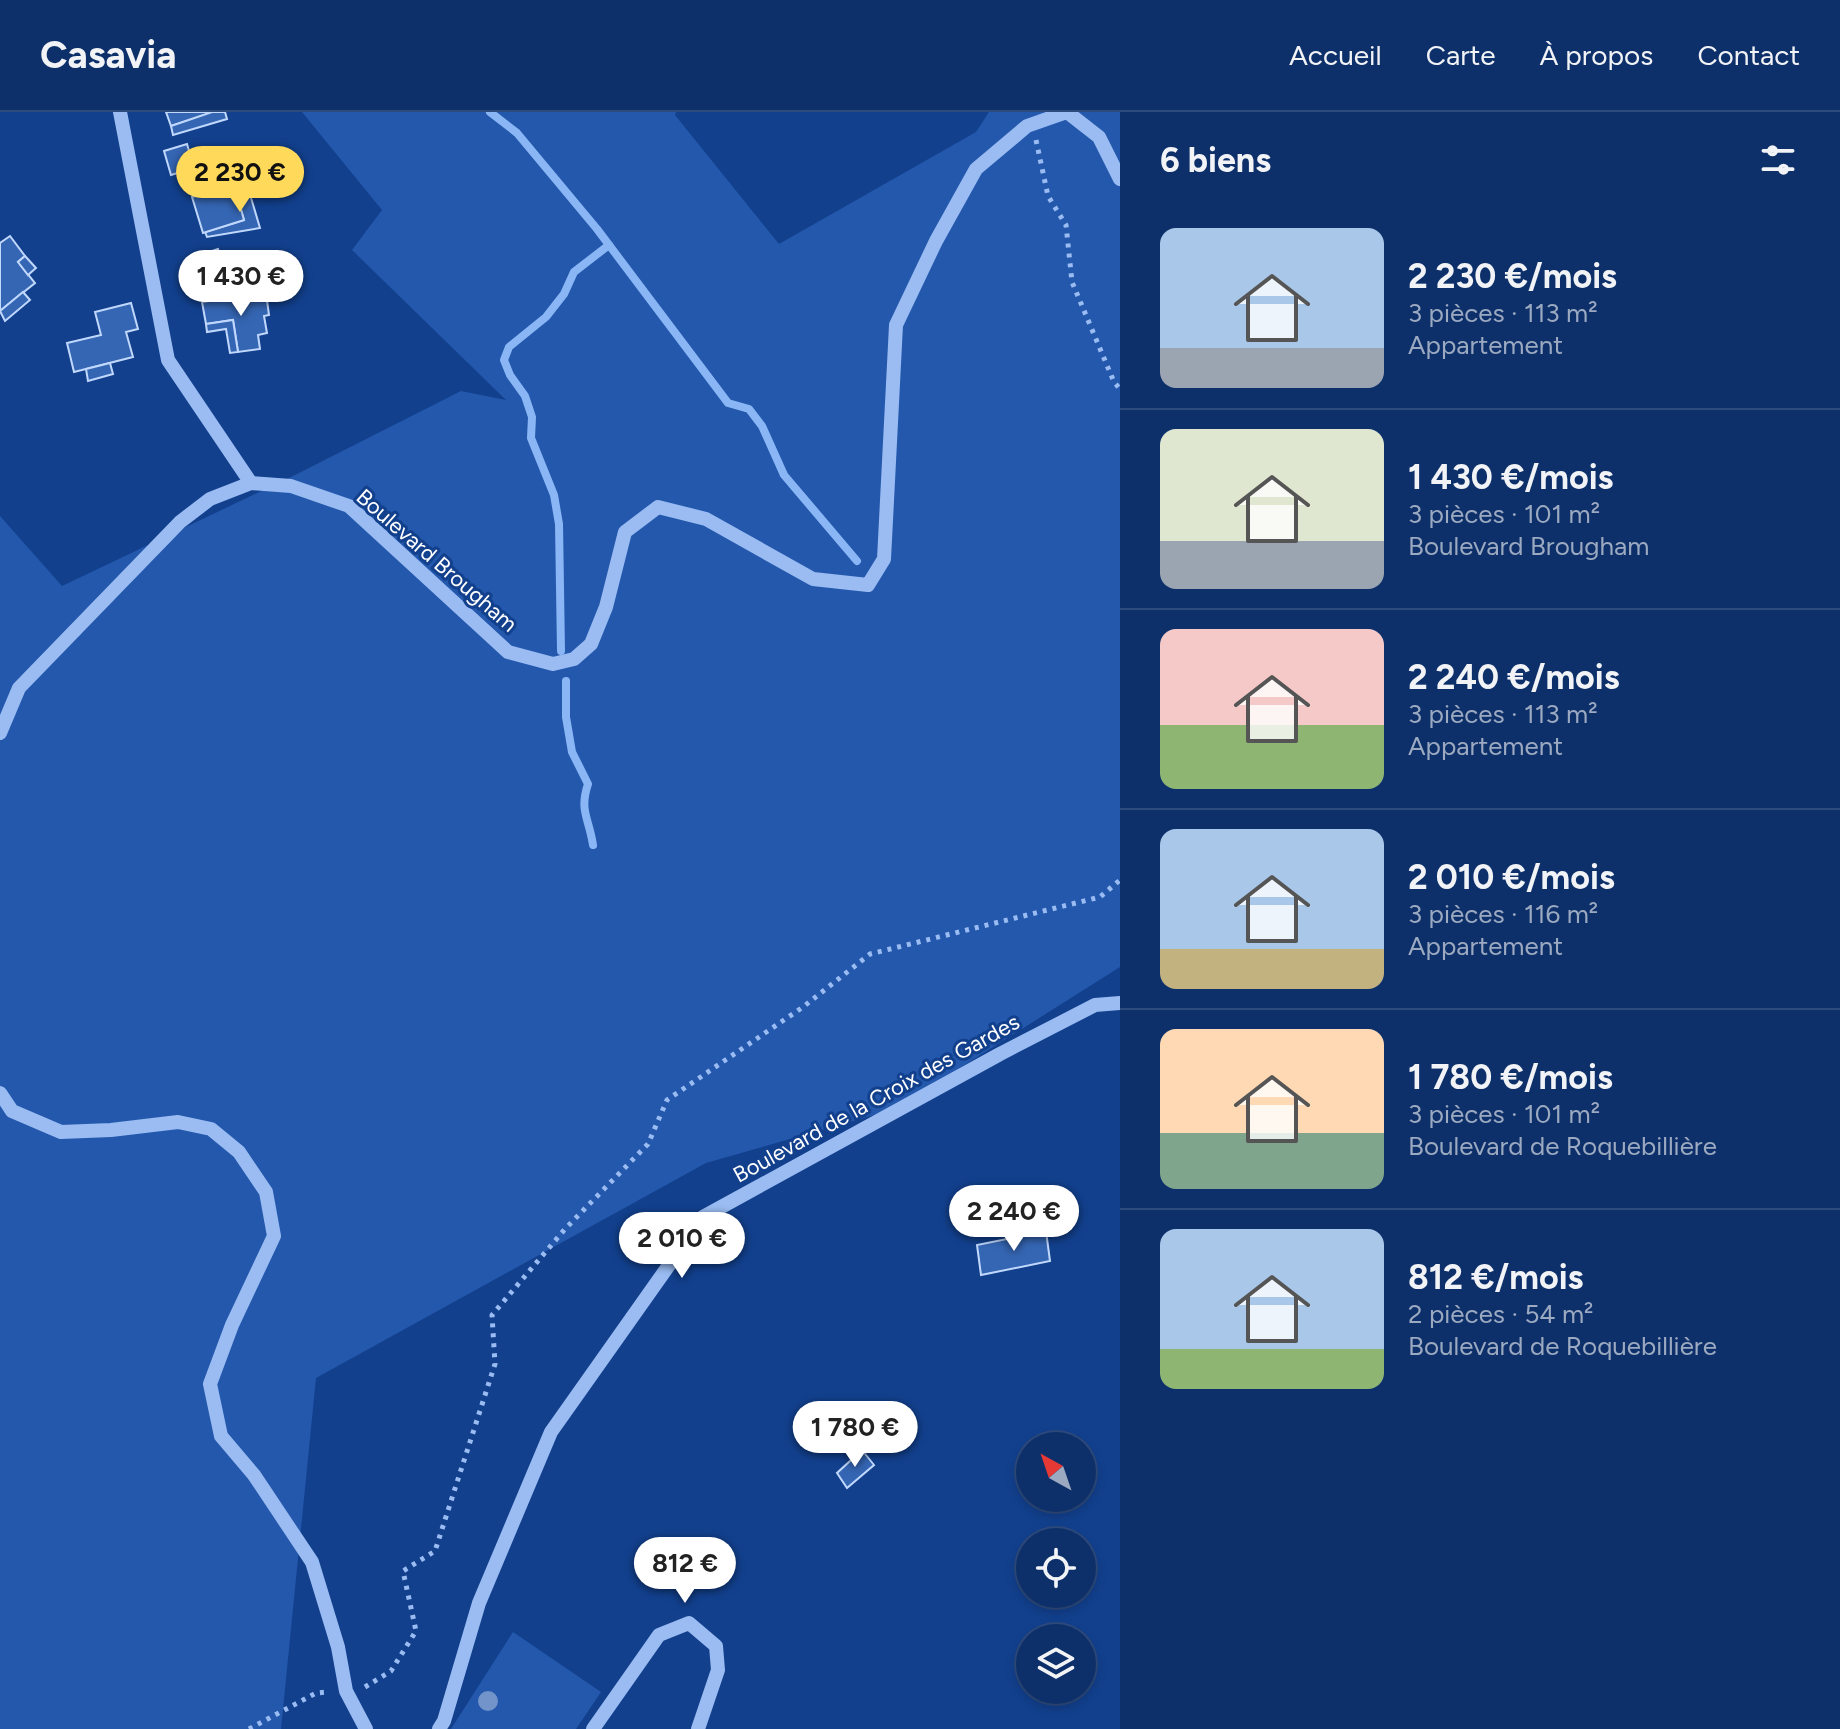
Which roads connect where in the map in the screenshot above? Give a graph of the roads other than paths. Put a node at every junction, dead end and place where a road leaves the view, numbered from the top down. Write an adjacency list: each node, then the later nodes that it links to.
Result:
1 (120, 112): 4 (street)
2 (1067, 112): 3 (street); 4 (street, Boulevard Brougham)
3 (1120, 179)
4 (251, 483): 5 (street, Boulevard Brougham)
5 (0, 733)
6 (1120, 1003): 9 (street, Boulevard de la Croix des Gardes)
7 (0, 1093): 8 (street)
8 (366, 1729)
9 (439, 1729)
10 (593, 1729): 11 (street)
11 (698, 1729)

